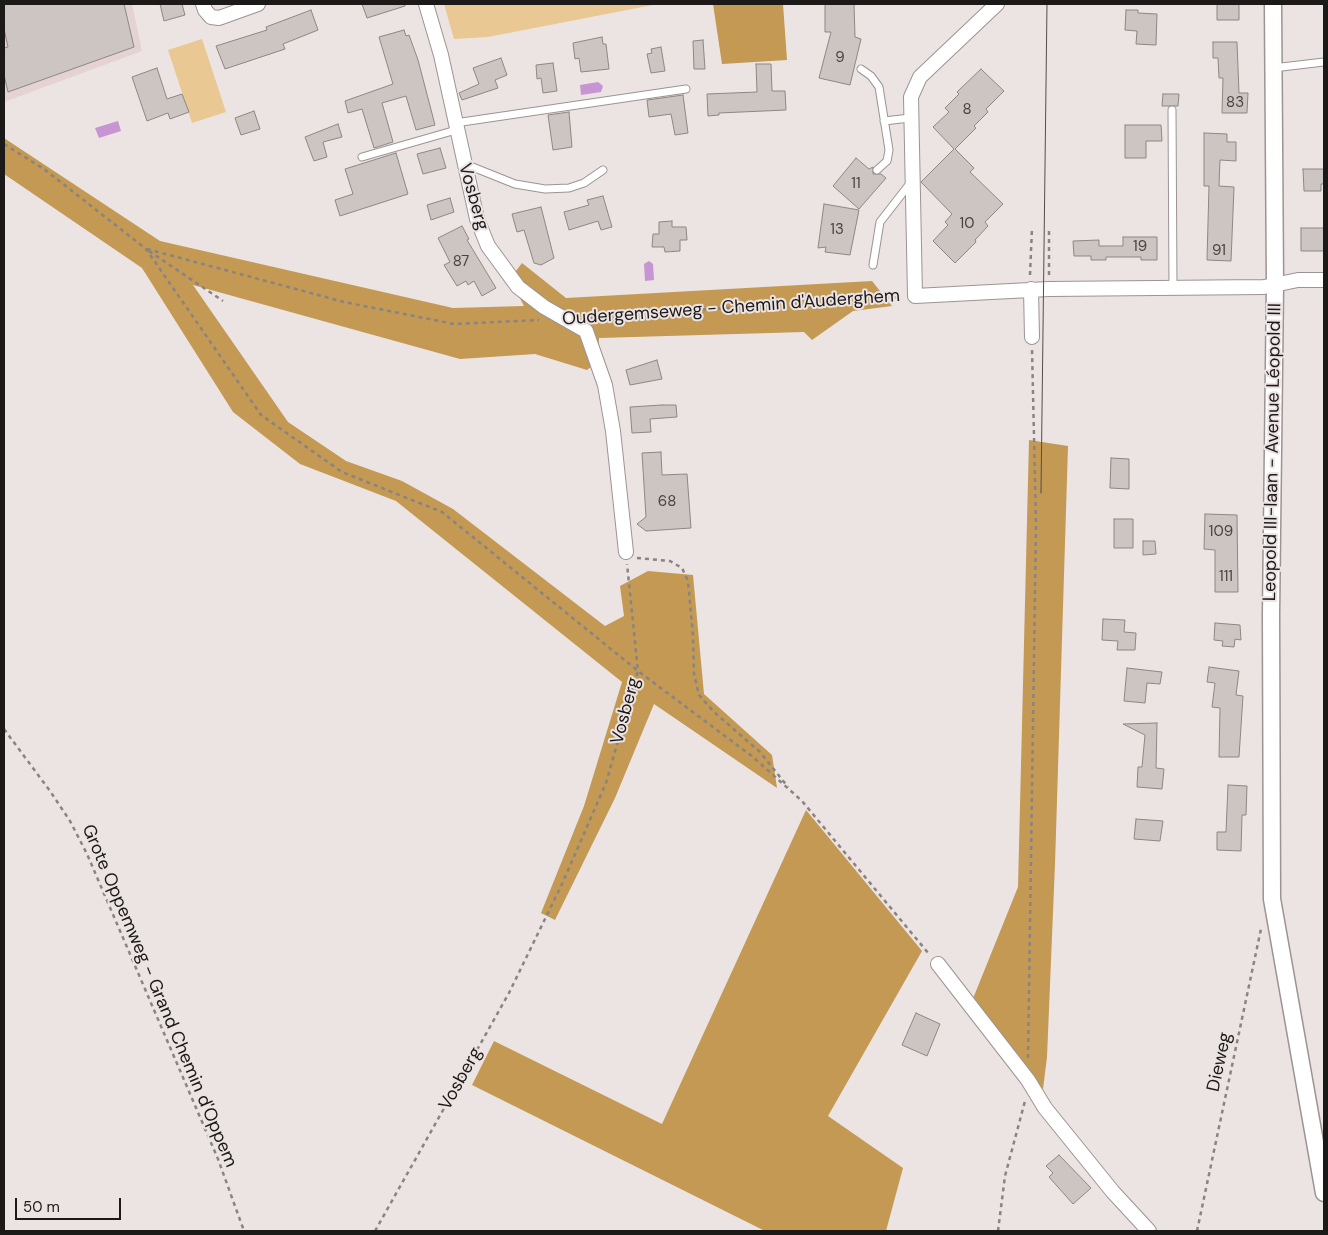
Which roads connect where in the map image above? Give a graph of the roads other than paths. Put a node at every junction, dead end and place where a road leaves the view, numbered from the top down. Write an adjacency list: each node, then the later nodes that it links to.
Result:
1 (203, 4): 2 (street)
2 (258, 4)
3 (426, 4): 13 (street, Vosberg)
4 (997, 4): 11 (street)
5 (1273, 4): 7 (street, Leopold III-laan - Avenue Léopold III)
6 (1324, 62): 7 (lane)
7 (1273, 68): 21 (street, Leopold III-laan - Avenue Léopold III)
8 (861, 69): 12 (lane)
9 (686, 89): 13 (lane)
10 (1172, 110): 23 (lane)
11 (910, 118): 12 (lane); 18 (street)
12 (884, 120): 17 (lane)
13 (456, 127): 14 (lane); 15 (street, Vosberg)
14 (362, 157)
15 (463, 164): 16 (lane); 25 (street, Vosberg)
16 (603, 170)
17 (877, 170)
18 (912, 181): 19 (lane); 22 (street, Oudergemseweg - Chemin d'Auderghem)
19 (873, 265)
20 (1324, 280): 21 (street, Oudergemseweg - Chemin d'Auderghem)
21 (1275, 284): 23 (street, Oudergemseweg - Chemin d'Auderghem); 27 (street, Leopold III-laan - Avenue Léopold III)
22 (1030, 289): 23 (street, Oudergemseweg - Chemin d'Auderghem); 24 (street)
23 (1173, 289)
24 (1032, 337)
25 (626, 556)
26 (938, 964): 28 (street)
27 (1324, 1192)
28 (1150, 1231)

